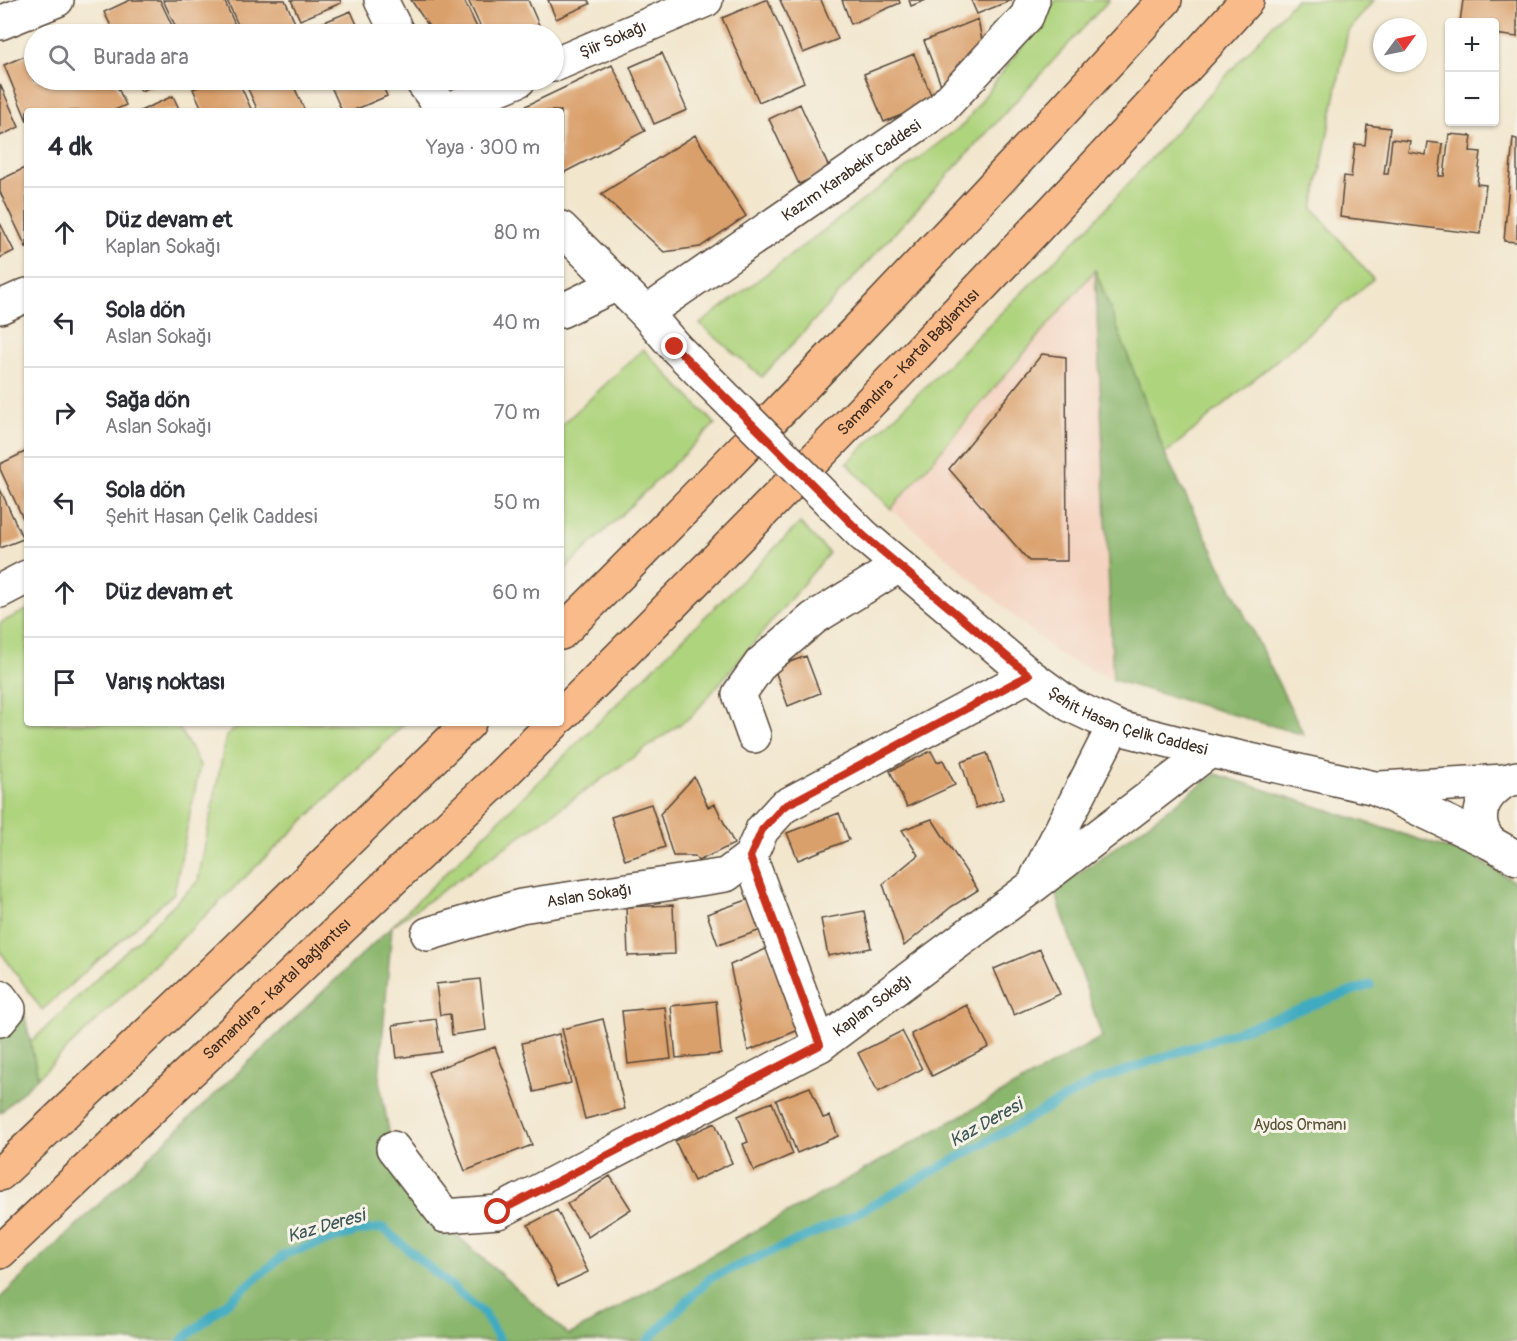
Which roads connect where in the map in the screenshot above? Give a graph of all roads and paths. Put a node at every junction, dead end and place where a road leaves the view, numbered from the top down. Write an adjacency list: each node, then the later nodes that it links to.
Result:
1 (57, 0): 7 (street)
2 (381, 0): 8 (street)
3 (706, 0): 9 (street, Şiir Sokağı)
4 (1033, 0): 19 (street, Kazım Karabekir Caddesi)
5 (1165, 0): 23 (highway)
6 (1247, 0): 25 (highway, Samandıra - Kartal Bağlantısı)
7 (0, 23)
8 (393, 24)
9 (564, 61)
10 (428, 90): 12 (street)
11 (495, 90): 13 (street)
12 (442, 108)
13 (451, 108)
14 (564, 231): 15 (street, Şehit Hasan Çelik Caddesi)
15 (617, 284): 18 (street); 19 (street, Şehit Hasan Çelik Caddesi)
16 (24, 296): 17 (street)
17 (0, 307)
18 (564, 310)
19 (646, 313): 20 (street, Şehit Hasan Çelik Caddesi, bridge)
20 (899, 566): 24 (street, Şehit Hasan Çelik Caddesi); 29 (street)
21 (24, 579): 22 (street)
22 (0, 591)
23 (564, 630)
24 (1029, 675): 28 (street, Şehit Hasan Çelik Caddesi); 34 (street, Aslan Sokağı)
25 (564, 713)
26 (467, 726): 42 (highway)
27 (551, 726): 43 (highway, Samandıra - Kartal Bağlantısı)
28 (1114, 726): 30 (street, Şehit Hasan Çelik Caddesi); 36 (street)
29 (754, 736)
30 (1210, 751): 32 (street, Şehit Hasan Çelik Caddesi); 36 (street, Kaplan Sokağı)
31 (1511, 779): 32 (street, Şehit Hasan Çelik Caddesi); 33 (street, Şehit Hasan Çelik Caddesi)
32 (1375, 788): 33 (street, Şehit Hasan Çelik Caddesi)
33 (1489, 842): 35 (street, Şehit Hasan Çelik Caddesi)
34 (750, 857): 37 (street, Aslan Sokağı); 40 (street)
35 (1517, 858)
36 (1033, 886): 40 (street, Kaplan Sokağı)
37 (428, 934)
38 (0, 997): 39 (street)
39 (0, 1020)
40 (820, 1045): 41 (street, Kaplan Sokağı)
41 (393, 1148)
42 (0, 1174)
43 (0, 1252)

